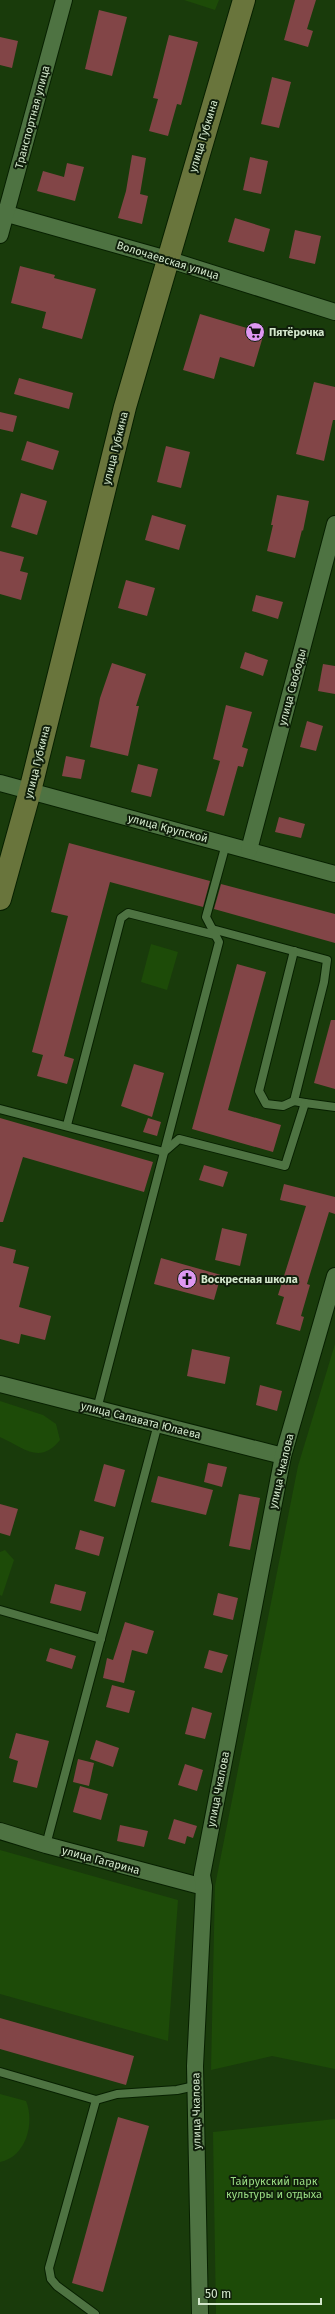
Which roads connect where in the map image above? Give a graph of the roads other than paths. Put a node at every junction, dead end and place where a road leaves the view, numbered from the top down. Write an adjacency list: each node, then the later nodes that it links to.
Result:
1 (64, 0): 3 (street, Транспортная улица)
2 (244, 0): 5 (main road, улица Губкина)
3 (3, 213): 4 (street, Транспортная улица); 5 (street, Волочаевская улица)
4 (0, 235)
5 (167, 259): 6 (street, Волочаевская улица); 9 (main road, улица Губкина)
6 (335, 312)
7 (335, 524): 11 (street, улица Свободы)
8 (0, 783): 9 (street, улица Крупской)
9 (30, 791): 10 (street, улица Крупской); 13 (main road, улица Губкина)
10 (226, 844): 11 (street, улица Крупской); 14 (lane)
11 (249, 850): 12 (street, улица Крупской)
12 (335, 874)
13 (0, 900)
14 (214, 932): 15 (lane); 20 (lane); 21 (lane)
15 (294, 951): 16 (lane); 16 (lane)
16 (294, 1101): 17 (lane)
17 (305, 1103): 18 (lane); 21 (lane)
18 (335, 1107)
19 (0, 1109): 20 (lane)
20 (67, 1125): 21 (lane)
21 (164, 1152): 24 (lane)
22 (335, 1276): 26 (street, улица Чкалова)
23 (0, 1384): 24 (street, улица Салавата Юлаева)
24 (97, 1409): 25 (street, улица Салавата Юлаева)
25 (158, 1424): 26 (street, улица Салавата Юлаева); 28 (lane)
26 (283, 1456): 31 (street, улица Чкалова)
27 (0, 1610): 28 (lane)
28 (101, 1639): 30 (lane)
29 (0, 1831): 30 (street, улица Гагарина)
30 (46, 1846): 31 (street, улица Гагарина)
31 (204, 1888): 33 (street, улица Чкалова)
32 (0, 2072): 34 (lane)
33 (195, 2086): 34 (lane); 36 (street, улица Чкалова)
34 (96, 2100): 35 (lane)
35 (94, 2314)
36 (200, 2314)

